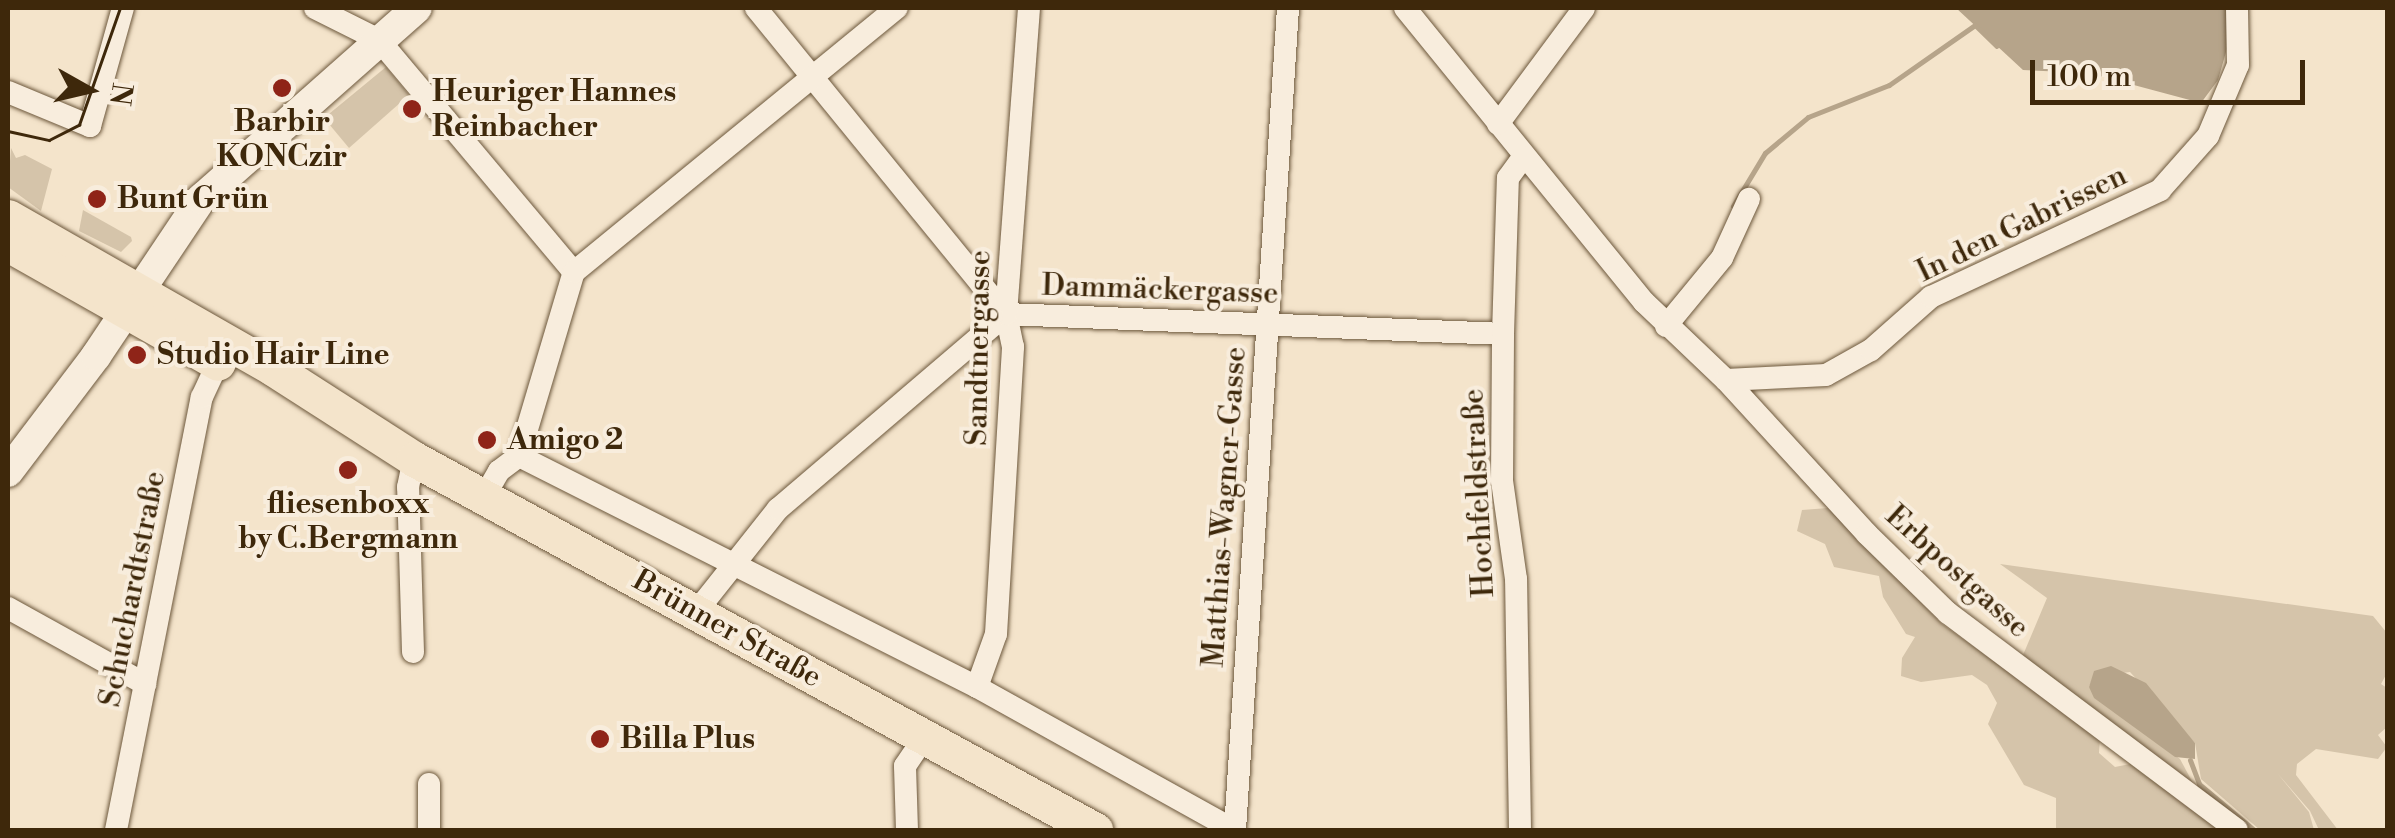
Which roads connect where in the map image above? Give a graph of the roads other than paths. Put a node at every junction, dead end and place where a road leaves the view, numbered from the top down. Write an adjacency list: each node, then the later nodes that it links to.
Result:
1 (123, 8): 13 (street)
2 (315, 8): 11 (street)
3 (417, 8): 11 (main road)
4 (756, 8): 12 (street)
5 (897, 8): 12 (street)
6 (1028, 8): 21 (street, Sandtnergasse)
7 (1288, 8): 22 (street, Matthias-Wagner-Gasse)
8 (1405, 8): 14 (street, Erbpostgasse)
9 (1584, 8): 14 (street)
10 (2237, 8): 26 (street, In den Gabrissen)
11 (379, 40): 19 (street); 20 (main road)
12 (814, 77): 19 (street); 21 (street)
13 (8, 92)
14 (1498, 124): 15 (street, Erbpostgasse)
15 (1523, 156): 23 (street, Erbpostgasse); 24 (street, Hochfeldstraße)
16 (1749, 199): 23 (street)
17 (8, 217): 20 (main road, Brünner Straße)
18 (8, 244): 20 (main road, Brünner Straße)
19 (574, 272): 28 (street)
20 (131, 302): 25 (main road, Brünner Straße); 27 (main road, Brünner Straße); 30 (main road)
21 (1006, 314): 22 (street, Dammäckergasse); 32 (street, Dammäckergasse); 37 (street, Sandtnergasse)
22 (1267, 325): 24 (street, Dammäckergasse); 44 (street, Matthias-Wagner-Gasse)
23 (1666, 326): 26 (street, Erbpostgasse)
24 (1503, 334): 45 (street, Hochfeldstraße)
25 (218, 363): 27 (main road, Brünner Straße); 36 (street, Schuchardtstraße)
26 (1726, 380): 46 (street, Erbpostgasse)
27 (360, 428): 29 (main road, Brünner Straße)
28 (519, 456): 31 (street); 32 (street, Brünner Straße)
29 (414, 460): 31 (main road, Brünner Straße); 35 (street)
30 (8, 472)
31 (484, 497): 34 (main road, Brünner Straße)
32 (732, 563): 34 (street, Dammäckergasse); 37 (street, Brünner Straße)
33 (8, 608): 36 (street)
34 (696, 612): 38 (main road, Brünner Straße)
35 (413, 652)
36 (145, 684): 40 (street, Schuchardtstraße)
37 (976, 686): 44 (street, Brünner Straße)
38 (924, 738): 42 (street); 43 (main road, Brünner Straße)
39 (429, 784): 41 (street)
40 (116, 830)
41 (429, 830)
42 (907, 830)
43 (1095, 830)
44 (1234, 830)
45 (1520, 830)
46 (2237, 830)

